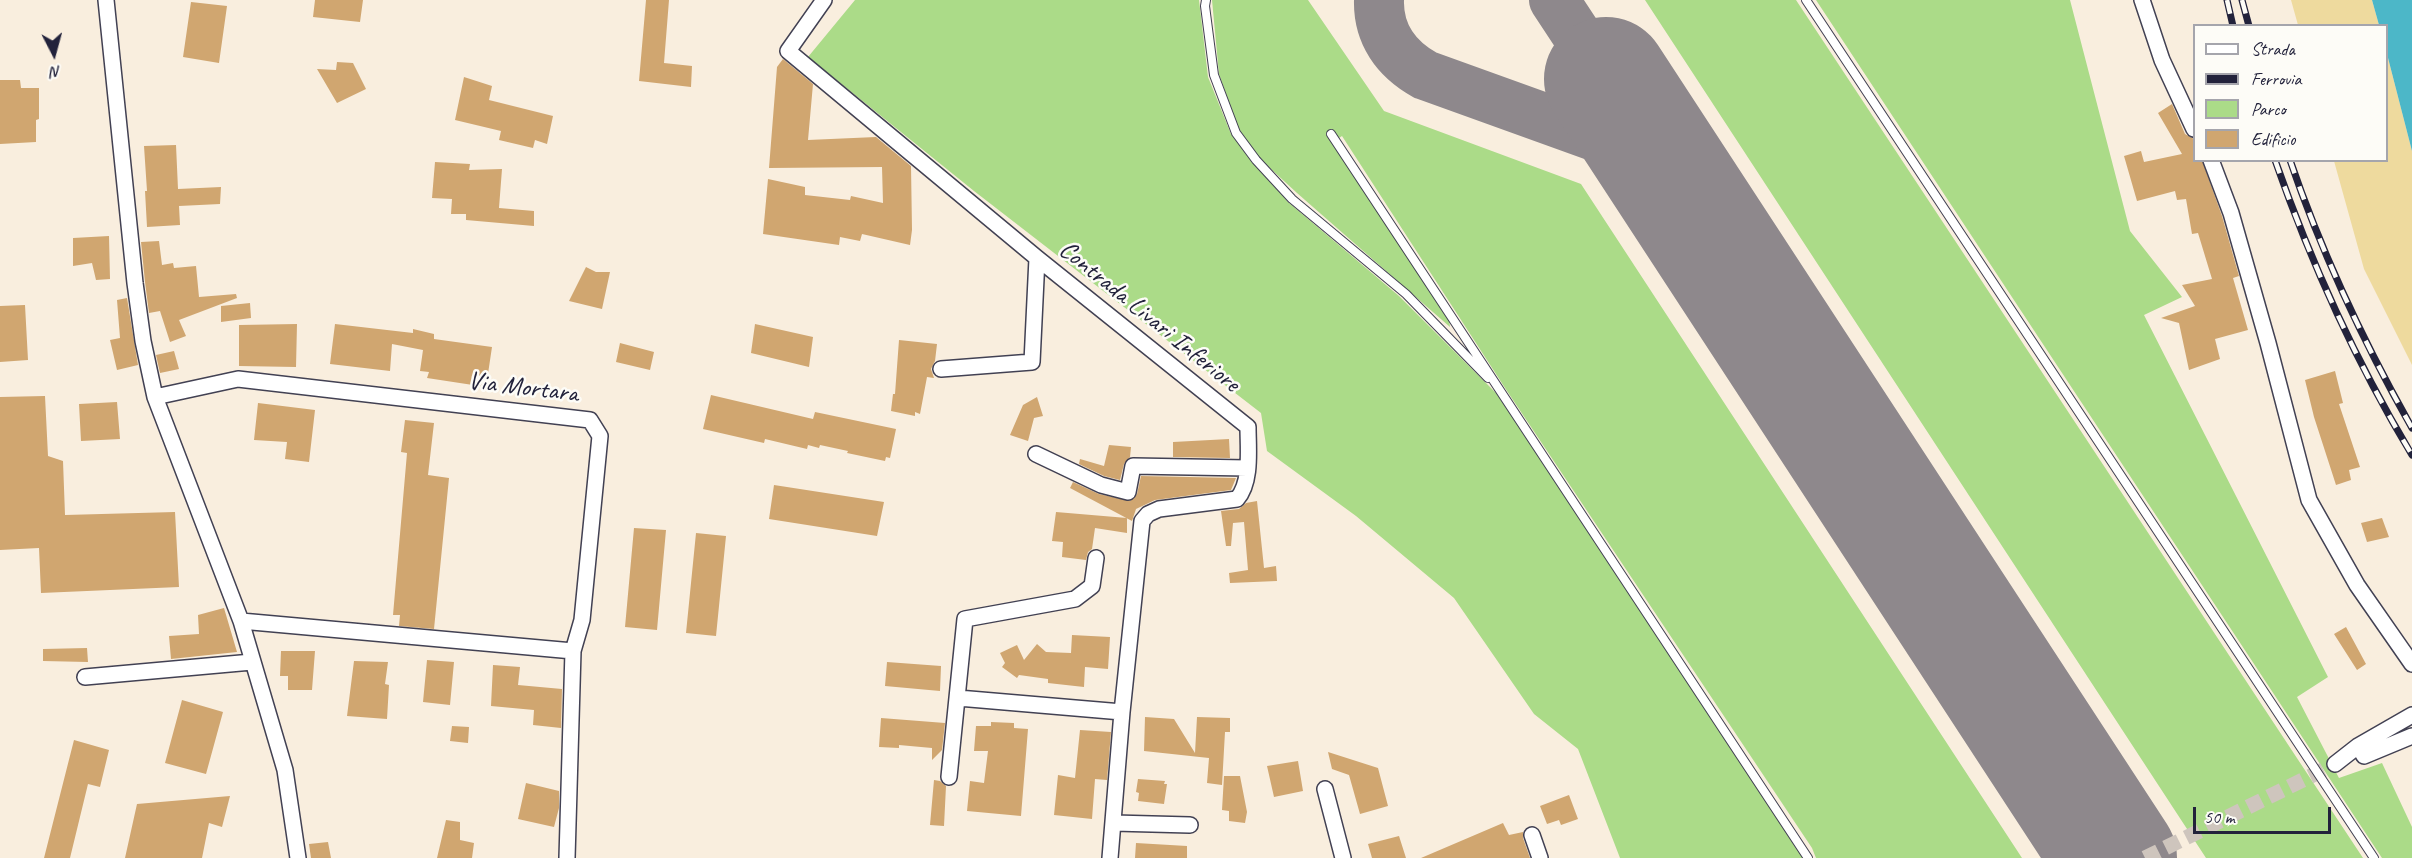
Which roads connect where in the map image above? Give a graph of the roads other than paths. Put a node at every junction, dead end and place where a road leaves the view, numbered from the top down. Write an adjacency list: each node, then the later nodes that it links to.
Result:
1 (106, 0): 12 (street)
2 (824, 0): 9 (street, Contrada Livari Inferiore)
3 (1206, 0): 11 (lane)
4 (1806, 0): 38 (lane)
5 (2142, 0): 6 (street)
6 (2193, 127)
7 (1331, 134): 11 (lane)
8 (2212, 162): 19 (street)
9 (1037, 258): 10 (street); 14 (street, Contrada Livari Inferiore)
10 (941, 369)
11 (1501, 392): 37 (lane)
12 (155, 397): 16 (street); 17 (street, Via Mortara)
13 (1036, 454): 14 (street)
14 (1247, 468): 22 (street, Contrada Livari Inferiore)
15 (1096, 558): 21 (street)
16 (241, 621): 17 (street); 18 (street)
17 (573, 651): 33 (street, Via Mortara)
18 (252, 662): 20 (street); 32 (street)
19 (2412, 664)
20 (85, 677)
21 (958, 698): 22 (street); 27 (street)
22 (1122, 712): 29 (street, Contrada Livari Inferiore)
23 (2412, 715): 25 (street)
24 (2412, 736): 25 (street)
25 (2358, 746): 26 (street)
26 (2335, 764)
27 (949, 777)
28 (1325, 789): 35 (street)
29 (1114, 823): 30 (street); 34 (street, Contrada Livari Inferiore)
30 (1190, 825)
31 (1532, 835): 36 (street)
32 (298, 858)
33 (567, 858)
34 (1110, 858)
35 (1343, 858)
36 (1540, 858)
37 (1808, 858)
38 (2374, 858)

